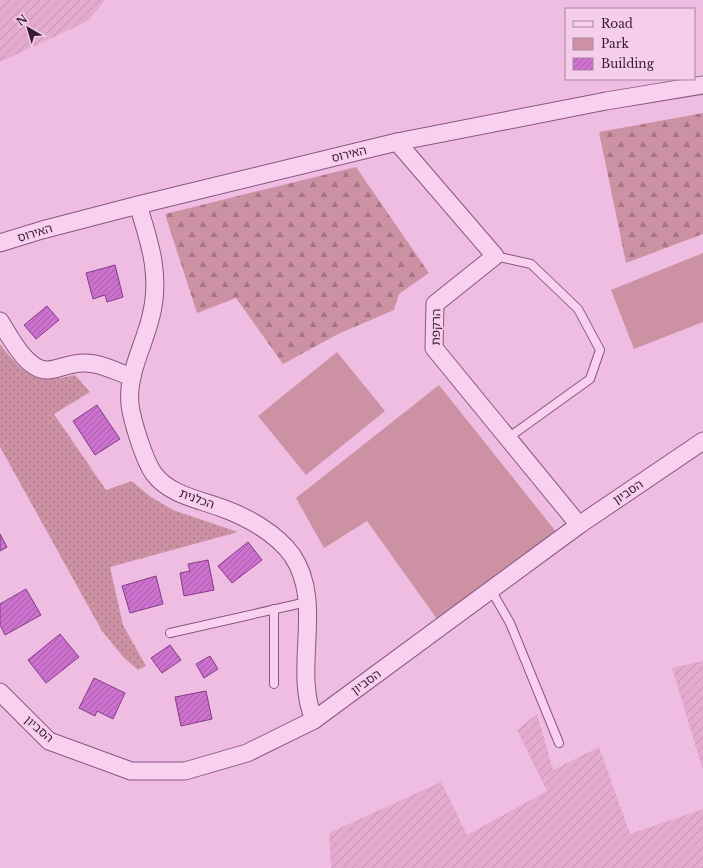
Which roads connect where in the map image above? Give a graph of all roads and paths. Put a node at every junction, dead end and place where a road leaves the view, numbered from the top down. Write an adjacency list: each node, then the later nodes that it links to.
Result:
1 (703, 85): 2 (street, האירוס)
2 (397, 142): 3 (street, האירוס); 5 (street)
3 (138, 205): 4 (street, האירוס); 7 (street, הכלנית)
4 (0, 243)
5 (495, 256): 8 (street, הרקפת); 8 (lane)
6 (0, 321): 7 (street)
7 (132, 377): 12 (street, הכלנית)
8 (508, 438): 10 (street, הרקפת)
9 (703, 441): 10 (street, הסביון)
10 (579, 525): 11 (street, הסביון)
11 (491, 590): 17 (street, הסביון); 18 (lane)
12 (307, 602): 13 (lane); 17 (street, הכלנית)
13 (274, 609): 14 (lane); 15 (lane)
14 (170, 633)
15 (274, 684)
16 (0, 692): 17 (street, הסביון)
17 (314, 720)
18 (559, 743)

